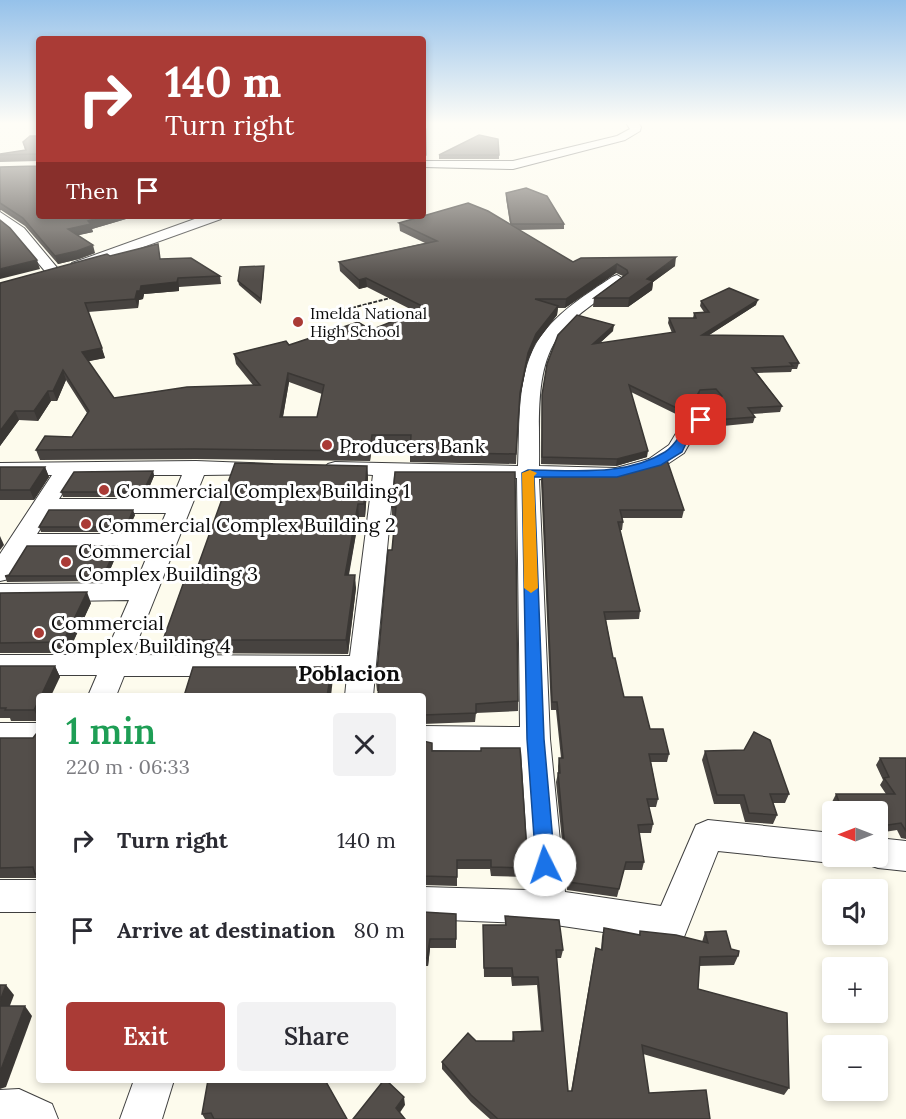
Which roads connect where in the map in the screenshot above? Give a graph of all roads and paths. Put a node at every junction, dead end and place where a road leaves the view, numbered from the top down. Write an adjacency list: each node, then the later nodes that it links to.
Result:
1 (0, 216): 3 (street)
2 (208, 219): 5 (street)
3 (19, 231): 4 (street); 5 (street)
4 (0, 236)
5 (54, 273): 6 (street)
6 (33, 278)
7 (617, 280): 17 (street)
8 (400, 295): 9 (path)
9 (336, 312)
10 (708, 401): 17 (street)
11 (196, 467): 12 (street); 15 (street); 19 (street)
12 (290, 468)
13 (313, 468): 16 (street)
14 (0, 469): 15 (street)
15 (67, 469): 18 (street)
16 (384, 469): 17 (street); 27 (street)
17 (528, 473): 33 (street)
18 (43, 506): 19 (street); 20 (street)
19 (180, 506): 21 (street)
20 (21, 541): 21 (street); 22 (street)
21 (165, 542): 23 (street)
22 (0, 573)
23 (145, 591): 24 (street); 25 (street)
24 (0, 593)
25 (114, 663): 26 (street); 27 (street); 28 (street)
26 (0, 665)
27 (362, 666): 29 (street)
28 (103, 693)
29 (359, 693)
30 (0, 735): 31 (street)
31 (36, 735)
32 (426, 738): 33 (street)
33 (535, 739): 40 (street)
34 (822, 847): 40 (street)
35 (888, 854): 36 (street)
36 (906, 856)
37 (0, 896): 38 (street)
38 (36, 896)
39 (426, 903): 40 (street)
40 (549, 907)
41 (0, 1111): 42 (street)
42 (37, 1119)

